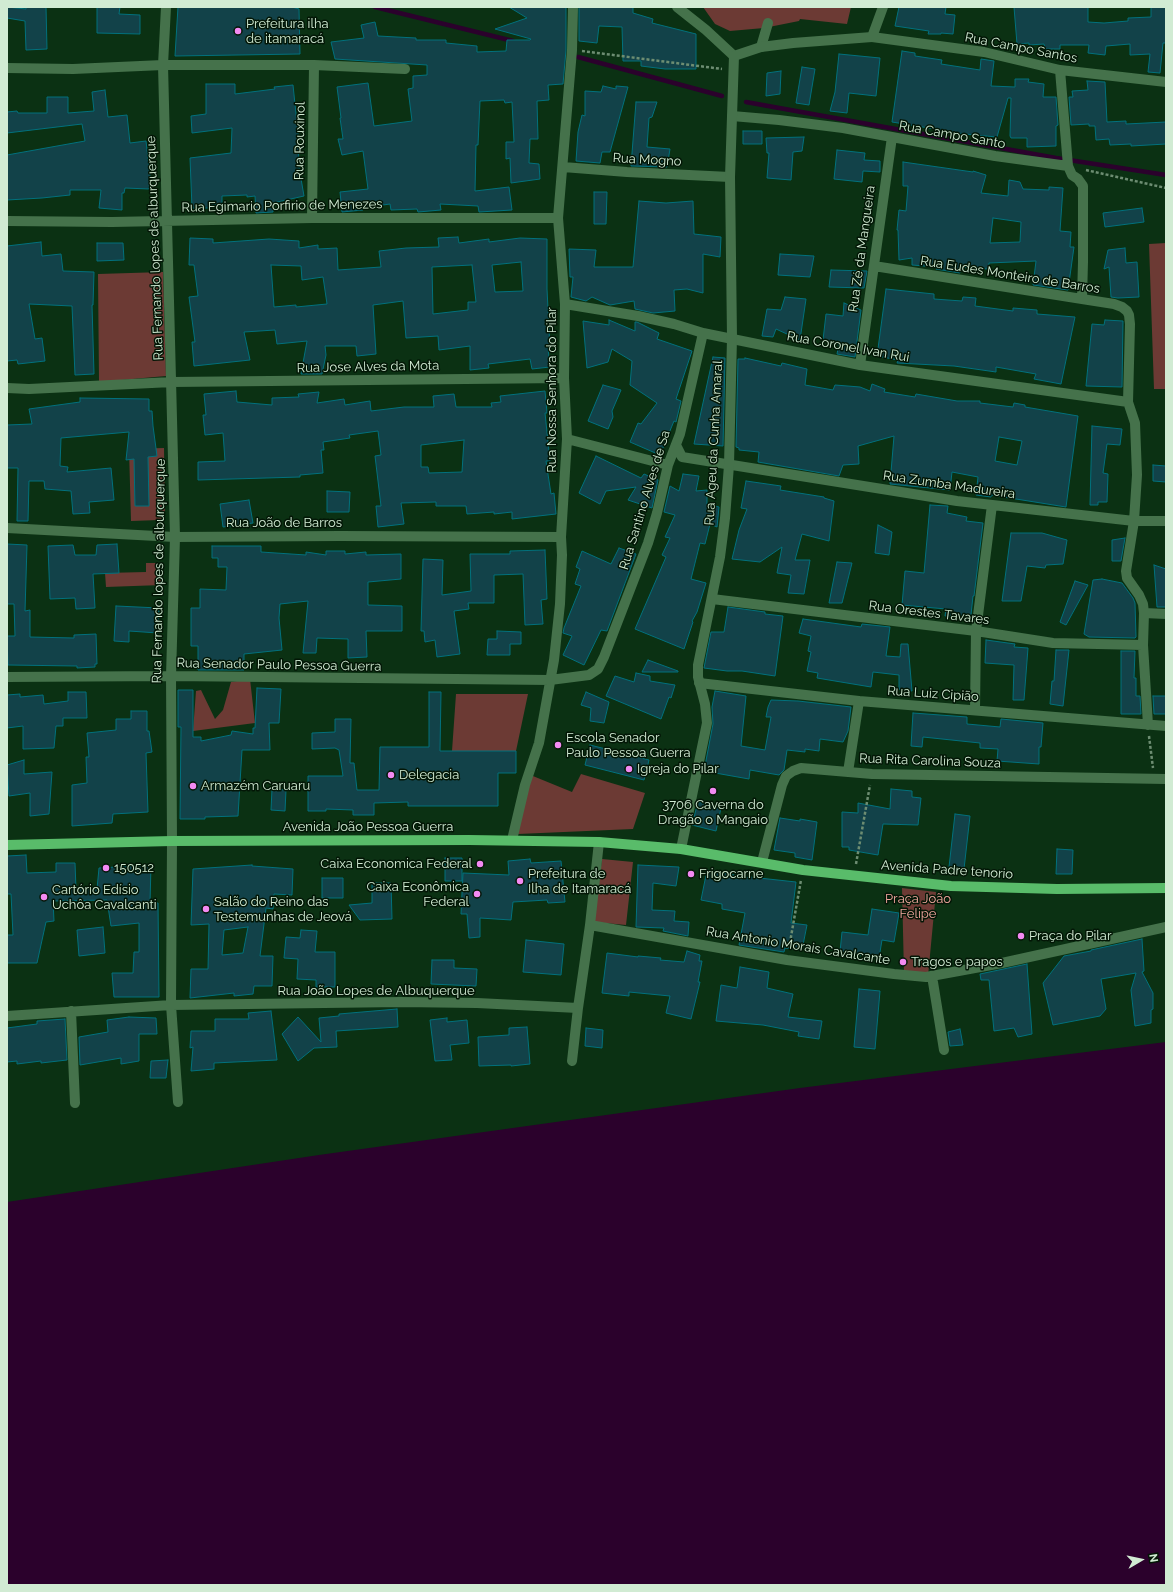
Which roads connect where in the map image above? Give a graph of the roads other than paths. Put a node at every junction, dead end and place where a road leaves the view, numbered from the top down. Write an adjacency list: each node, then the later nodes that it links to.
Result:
1 (166, 7): 9 (street, Rua Fernando lopes de alburquerque)
2 (573, 7): 18 (street, Rua Nossa Senhora do Pilar)
3 (677, 7): 8 (street)
4 (883, 7): 6 (street)
5 (768, 23): 7 (street)
6 (872, 37): 7 (street); 13 (street, Rua Campo Santos)
7 (761, 47): 8 (street)
8 (734, 56): 15 (street, Rua Ageu da Cunha Amaral)
9 (162, 65): 10 (street); 11 (street); 23 (street, Rua Fernando lopes de alburquerque)
10 (314, 65): 12 (street); 20 (street, Rua Rouxinol)
11 (7, 68)
12 (405, 69)
13 (1060, 70): 14 (street, Rua Campo Santos); 17 (street)
14 (1166, 82)
15 (732, 116): 16 (street, Rua Campo Santo); 19 (street, Rua Ageu da Cunha Amaral)
16 (892, 138): 17 (street, Rua Campo Santo); 24 (street, Rua Zé da Mangueira)
17 (1068, 166): 25 (street)
18 (563, 167): 19 (street, Rua Mogno); 21 (street, Rua Nossa Senhora do Pilar)
19 (730, 177): 28 (street, Rua Ageu da Cunha Amaral)
20 (312, 218): 21 (street, Rua Egimario Porfirio de Menezes); 23 (street, Rua Egimario Porfirio de Menezes)
21 (558, 218): 26 (street, Rua Nossa Senhora do Pilar)
22 (7, 221): 23 (street, Rua Egimario Porfirio de Menezes)
23 (167, 221): 31 (street, Rua Fernando lopes de alburquerque)
24 (874, 266): 25 (street, Rua Eudes Monteiro de Barros); 29 (street, Rua Zé da Mangueira)
25 (1082, 299): 33 (street, Rua Eudes Monteiro de Barros)
26 (565, 304): 27 (street, Rua Coronel Ivan Rui); 30 (street, Rua Nossa Senhora do Pilar)
27 (703, 333): 28 (street, Rua Coronel Ivan Rui); 35 (street, Rua Santino Alves de Sa)
28 (732, 338): 29 (street, Rua Coronel Ivan Rui); 37 (street, Rua Ageu da Cunha Amaral)
29 (860, 365): 33 (street, Rua Coronel Ivan Rui)
30 (564, 378): 31 (street, Rua Jose Alves da Mota); 34 (street, Rua Nossa Senhora do Pilar)
31 (172, 382): 32 (street, Rua Jose Alves da Mota); 42 (street, Rua Fernando lopes de alburquerque)
32 (7, 388)
33 (1128, 402): 39 (street)
34 (567, 439): 36 (street); 43 (street, Rua Nossa Senhora do Pilar)
35 (676, 445): 36 (street, Rua Santino Alves de Sa); 37 (street, Rua Zumba Madureira)
36 (668, 465): 51 (street, Rua Santino Alves de Sa)
37 (729, 465): 38 (street, Rua Zumba Madureira); 44 (street, Rua Ageu da Cunha Amaral)
38 (992, 505): 39 (street, Rua Zumba Madureira); 47 (street)
39 (1134, 521): 40 (street, Rua Zumba Madureira); 45 (street)
40 (1166, 521)
41 (7, 528): 42 (street, Rua João de Barros)
42 (175, 537): 43 (street, Rua João de Barros); 49 (street, Rua Fernando lopes de alburquerque)
43 (561, 537): 51 (street, Rua Nossa Senhora do Pilar)
44 (712, 599): 47 (street, Rua Orestes Tavares); 52 (street, Rua Ageu da Cunha Amaral)
45 (1143, 609): 46 (street); 48 (street)
46 (1166, 614)
47 (976, 632): 48 (street, Rua Orestes Tavares); 54 (street)
48 (1143, 645): 55 (street)
49 (171, 676): 50 (street, Rua Senador Paulo Pessoa Guerra); 51 (street, Rua Senador Paulo Pessoa Guerra); 60 (street, Rua Fernando lopes de alburquerque)
50 (7, 677)
51 (550, 680): 59 (street, Rua Nossa Senhora do Pilar)
52 (699, 683): 53 (street, Rua Luiz Cipião); 63 (street, Rua Ageu da Cunha Amaral)
53 (859, 701): 54 (street, Rua Luiz Cipião); 57 (street)
54 (975, 710): 55 (street, Rua Luiz Cipião)
55 (1148, 725): 56 (street, Rua Luiz Cipião)
56 (1166, 726)
57 (848, 772): 58 (street, Rua Rita Carolina Souza); 65 (street, Rua Rita Carolina Souza)
58 (1166, 778)
59 (512, 840): 60 (main road, Avenida João Pessoa Guerra); 61 (main road, Avenida João Pessoa Guerra)
60 (172, 841): 62 (main road, Avenida João Pessoa Guerra); 70 (street, Rua Fernando lopes de alburquerque)
61 (599, 842): 63 (main road, Avenida João Pessoa Guerra); 67 (street)
62 (7, 845)
63 (681, 849): 64 (main road, Avenida João Pessoa Guerra)
64 (728, 856): 65 (main road, Avenida Padre tenorio)
65 (762, 862): 66 (main road, Avenida Padre tenorio)
66 (1166, 888)
67 (590, 925): 69 (street, Rua Antonio Morais Cavalcante); 71 (street)
68 (1166, 927): 69 (street, Rua Antonio Morais Cavalcante)
69 (932, 976): 74 (street)
70 (171, 1005): 71 (street, Rua João Lopes de Albuquerque); 72 (street, Rua João Lopes de Albuquerque); 76 (street, Rua Fernando lopes de alburquerque)
71 (578, 1008): 75 (street)
72 (71, 1011): 73 (street, Rua João Lopes de Albuquerque); 77 (street)
73 (7, 1016)
74 (944, 1050)
75 (572, 1061)
76 (178, 1102)
77 (75, 1103)

